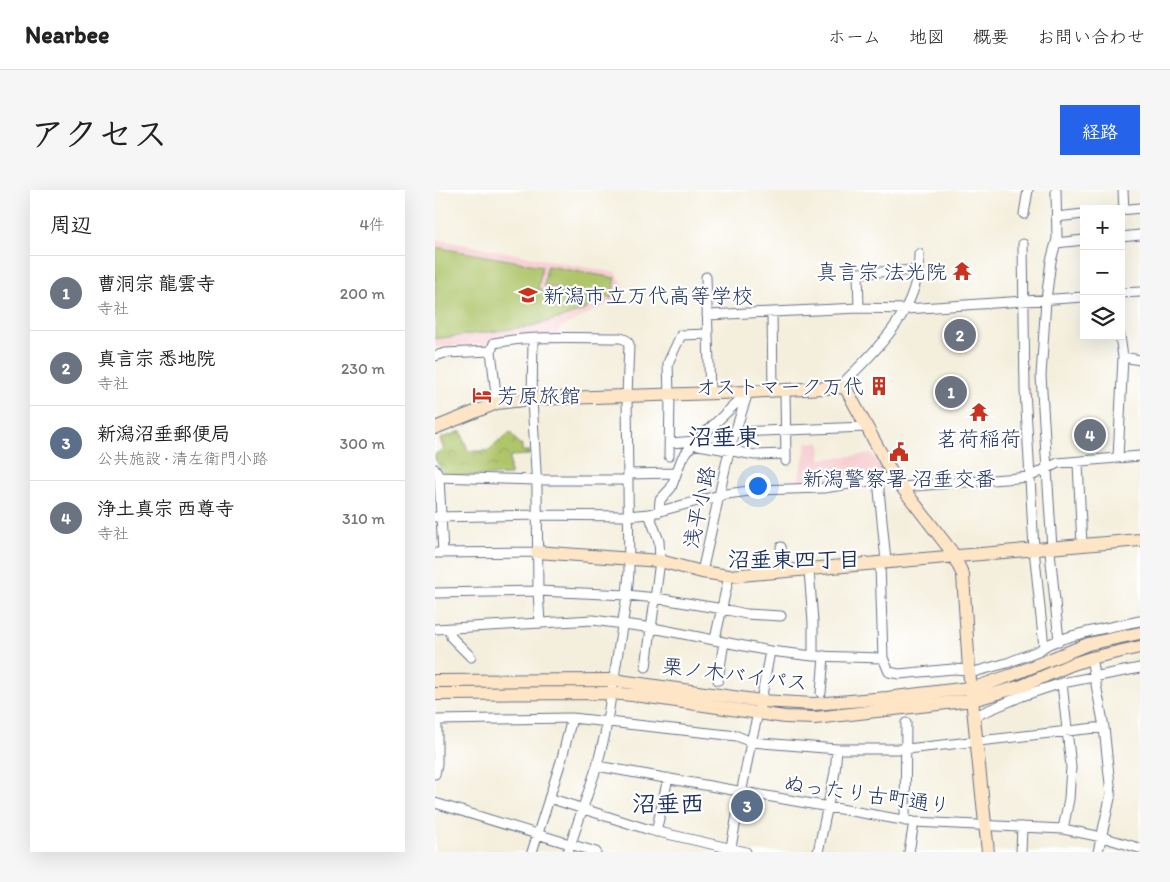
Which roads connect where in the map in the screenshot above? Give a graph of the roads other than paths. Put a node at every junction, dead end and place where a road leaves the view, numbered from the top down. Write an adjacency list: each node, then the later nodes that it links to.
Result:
1 (1028, 190): 7 (street)
2 (1057, 190): 9 (street)
3 (1123, 190): 4 (street)
4 (1123, 205)
5 (1140, 208): 6 (street)
6 (1125, 210)
7 (1024, 214)
8 (1080, 214): 9 (street)
9 (1056, 217): 13 (street)
10 (1140, 235): 11 (street)
11 (1125, 237)
12 (1080, 240): 13 (street)
13 (1056, 243): 21 (street)
14 (1023, 244): 22 (street)
15 (919, 254): 16 (street)
16 (919, 270): 23 (street); 24 (street)
17 (706, 277): 26 (street)
18 (1140, 292): 19 (street)
19 (1125, 293)
20 (1080, 296): 21 (street)
21 (1046, 300): 22 (street); 53 (street)
22 (1024, 302): 24 (street); 58 (street)
23 (859, 308): 24 (street); 25 (street)
24 (906, 309): 34 (street)
25 (772, 313): 26 (street); 35 (street)
26 (707, 315): 27 (street)
27 (708, 334): 37 (street); 38 (street)
28 (533, 339): 30 (street); 39 (street); 40 (street)
29 (1121, 340): 32 (street)
30 (491, 351): 31 (street); 41 (street)
31 (435, 356)
32 (1123, 357): 33 (street); 51 (street)
33 (1140, 360)
34 (845, 387): 35 (street); 42 (street)
35 (779, 390): 36 (street); 44 (street)
36 (748, 392): 37 (street); 45 (street, 浅平小路); 47 (street)
37 (711, 393): 38 (street)
38 (669, 395): 39 (street); 46 (street)
39 (627, 396): 40 (street); 56 (street)
40 (532, 399): 41 (street); 59 (street)
41 (497, 403): 43 (street)
42 (866, 427): 44 (street); 57 (street)
43 (435, 428)
44 (785, 430): 45 (street); 48 (street)
45 (735, 432): 48 (street, 浅平小路)
46 (670, 443): 47 (street); 49 (street)
47 (695, 443): 48 (street); 55 (street)
48 (729, 451): 62 (street, 浅平小路)
49 (669, 456)
50 (1140, 456): 51 (street)
51 (1118, 458): 52 (street)
52 (1078, 463): 53 (street); 69 (street)
53 (1047, 467): 58 (street); 71 (street)
54 (437, 473): 59 (street); 67 (street)
55 (675, 473): 56 (street); 63 (street)
56 (628, 477): 59 (street); 66 (street)
57 (894, 477): 60 (street); 61 (street)
58 (1029, 477): 61 (street); 72 (street)
59 (536, 480): 65 (street)
60 (878, 480): 62 (street); 78 (street)
61 (903, 488): 75 (street)
62 (720, 495): 63 (street); 80 (street, 浅平小路)
63 (659, 512): 64 (street)
64 (649, 514): 66 (street); 77 (street)
65 (537, 515): 66 (street); 67 (street); 73 (street)
66 (627, 516): 76 (street)
67 (438, 517): 74 (street)
68 (1140, 540): 69 (street)
69 (1082, 545): 71 (street)
70 (781, 547): 81 (street)
71 (1052, 548): 72 (street); 97 (street)
72 (1034, 549): 75 (street); 98 (street)
73 (537, 552): 74 (street); 76 (street); 83 (street)
74 (439, 553)
75 (954, 557): 78 (street); 108 (street)
76 (629, 559): 77 (street); 85 (street)
77 (660, 561): 80 (street); 86 (street)
78 (884, 563): 79 (street); 104 (street)
79 (809, 570): 81 (street); 101 (street)
80 (702, 572): 82 (street)
81 (784, 572): 82 (street)
82 (729, 576): 87 (street)
83 (538, 591): 84 (street); 85 (street); 90 (street)
84 (435, 593)
85 (627, 595): 86 (street); 91 (street)
86 (656, 598): 87 (street); 94 (street)
87 (723, 608): 88 (street); 96 (street)
88 (781, 616)
89 (1140, 621): 97 (street)
90 (540, 623): 91 (street); 93 (street)
91 (623, 625): 94 (street); 110 (street)
92 (435, 626): 93 (street)
93 (451, 628): 103 (street)
94 (653, 628): 96 (street); 106 (street)
95 (1140, 633): 117 (street, 栗ノ木バイパス)
96 (719, 641): 100 (street); 111 (street)
97 (1059, 641): 98 (street)
98 (1043, 647): 108 (street)
99 (1140, 647): 105 (street, 栗ノ木バイパス)
100 (770, 651): 101 (street); 118 (street)
101 (813, 656): 102 (street)
102 (824, 656): 104 (street); 115 (street)
103 (471, 657)
104 (883, 658): 108 (street)
105 (1091, 658): 109 (street); 117 (street, 栗ノ木バイパス)
106 (646, 667)
107 (1140, 668): 109 (street)
108 (969, 672): 117 (street)
109 (1096, 675): 113 (street); 124 (street)
110 (613, 680): 112 (street, 栗ノ木バイパス); 114 (street); 118 (street, 栗ノ木バイパス)
111 (718, 680)
112 (435, 681)
113 (1061, 683): 119 (street); 125 (street)
114 (611, 693): 116 (street, 栗ノ木バイパス); 118 (street, 栗ノ木バイパス); 122 (street)
115 (821, 693)
116 (435, 694)
117 (972, 694): 118 (street, 栗ノ木バイパス); 119 (street)
118 (760, 707): 126 (street)
119 (975, 716): 127 (street)
120 (572, 718): 121 (street); 122 (street); 134 (street)
121 (436, 720): 131 (street)
122 (608, 721): 126 (street); 130 (street)
123 (906, 723): 129 (street)
124 (1104, 727): 125 (street); 144 (street)
125 (1067, 732): 127 (street); 141 (street)
126 (751, 742): 128 (street); 133 (street)
127 (977, 742): 129 (street); 139 (street)
128 (837, 749): 129 (street); 136 (street)
129 (907, 749): 138 (street)
130 (597, 766): 132 (street, ぬったり古町通り); 137 (street)
131 (435, 774)
132 (668, 778): 133 (street, ぬったり古町通り); 142 (street)
133 (742, 792): 136 (street, ぬったり古町通り); 147 (street)
134 (549, 798): 137 (street); 143 (street)
135 (435, 803): 143 (street)
136 (826, 807): 138 (street, ぬったり古町通り); 151 (street)
137 (583, 810): 142 (street); 145 (street)
138 (910, 822): 139 (street, ぬったり古町通り); 152 (street)
139 (985, 825): 140 (street, ぬったり古町通り); 153 (street)
140 (1022, 827): 141 (street, ぬったり古町通り); 154 (street)
141 (1063, 829): 144 (street, ぬったり古町通り)
142 (656, 832): 147 (street)
143 (537, 835): 145 (street); 148 (street)
144 (1102, 837): 146 (street, ぬったり古町通り); 155 (street)
145 (569, 848): 149 (street)
146 (1139, 848)
147 (731, 851): 150 (street)
148 (532, 852)
149 (596, 852)
150 (746, 852)
151 (818, 852)
152 (909, 852)
153 (988, 852)
154 (1021, 852)
155 (1098, 852)

